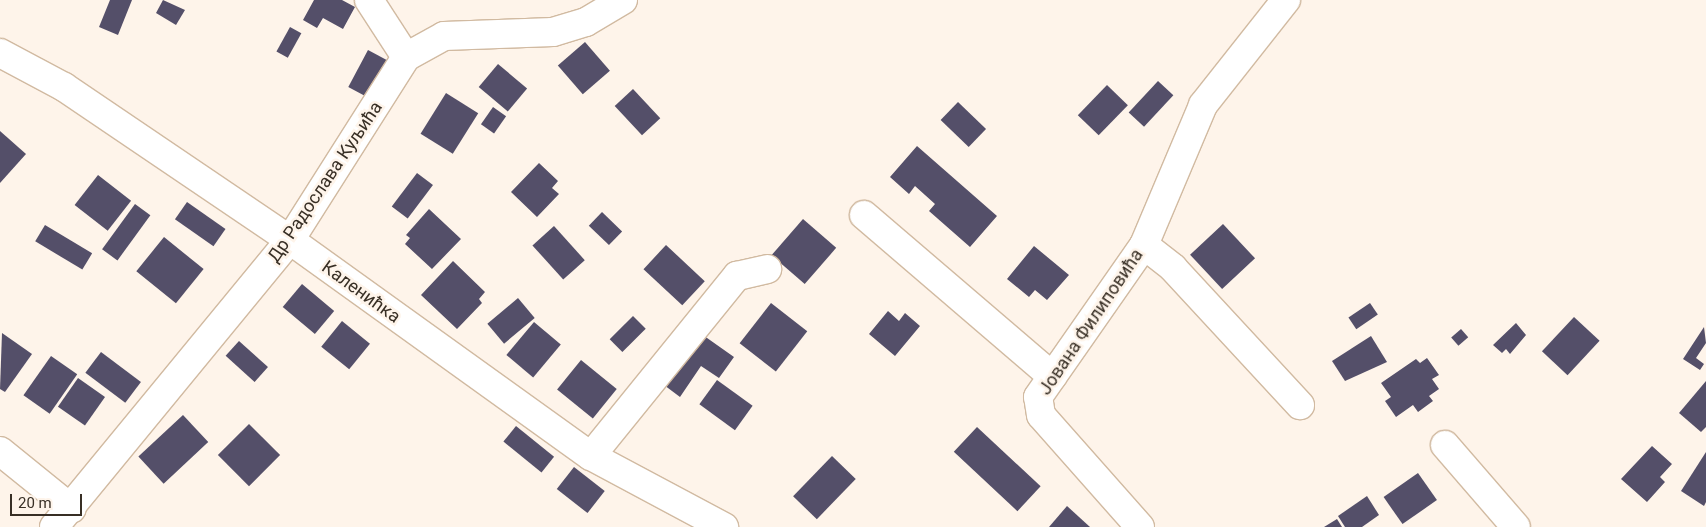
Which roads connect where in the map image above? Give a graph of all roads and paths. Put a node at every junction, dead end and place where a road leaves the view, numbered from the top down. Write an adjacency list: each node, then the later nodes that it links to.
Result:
1 (369, 0): 5 (street)
2 (622, 0): 5 (street, Др Радослава Куљића)
3 (1286, 0): 8 (street, Јована Филиповића)
4 (0, 53): 7 (street, Каленићка)
5 (406, 57): 7 (street, Др Радослава Куљића)
6 (864, 215): 10 (street)
7 (290, 240): 14 (street, Каленићка); 15 (street, Др Радослава Куљића)
8 (1144, 245): 10 (street, Јована Филиповића); 11 (street)
9 (767, 269): 14 (street)
10 (1052, 376): 17 (street, Јована Филиповића)
11 (1300, 405)
12 (1445, 445): 18 (street)
13 (0, 451): 15 (street)
14 (591, 456): 16 (street, Каленићка)
15 (63, 518)
16 (724, 527)
17 (1140, 527)
18 (1516, 527)

